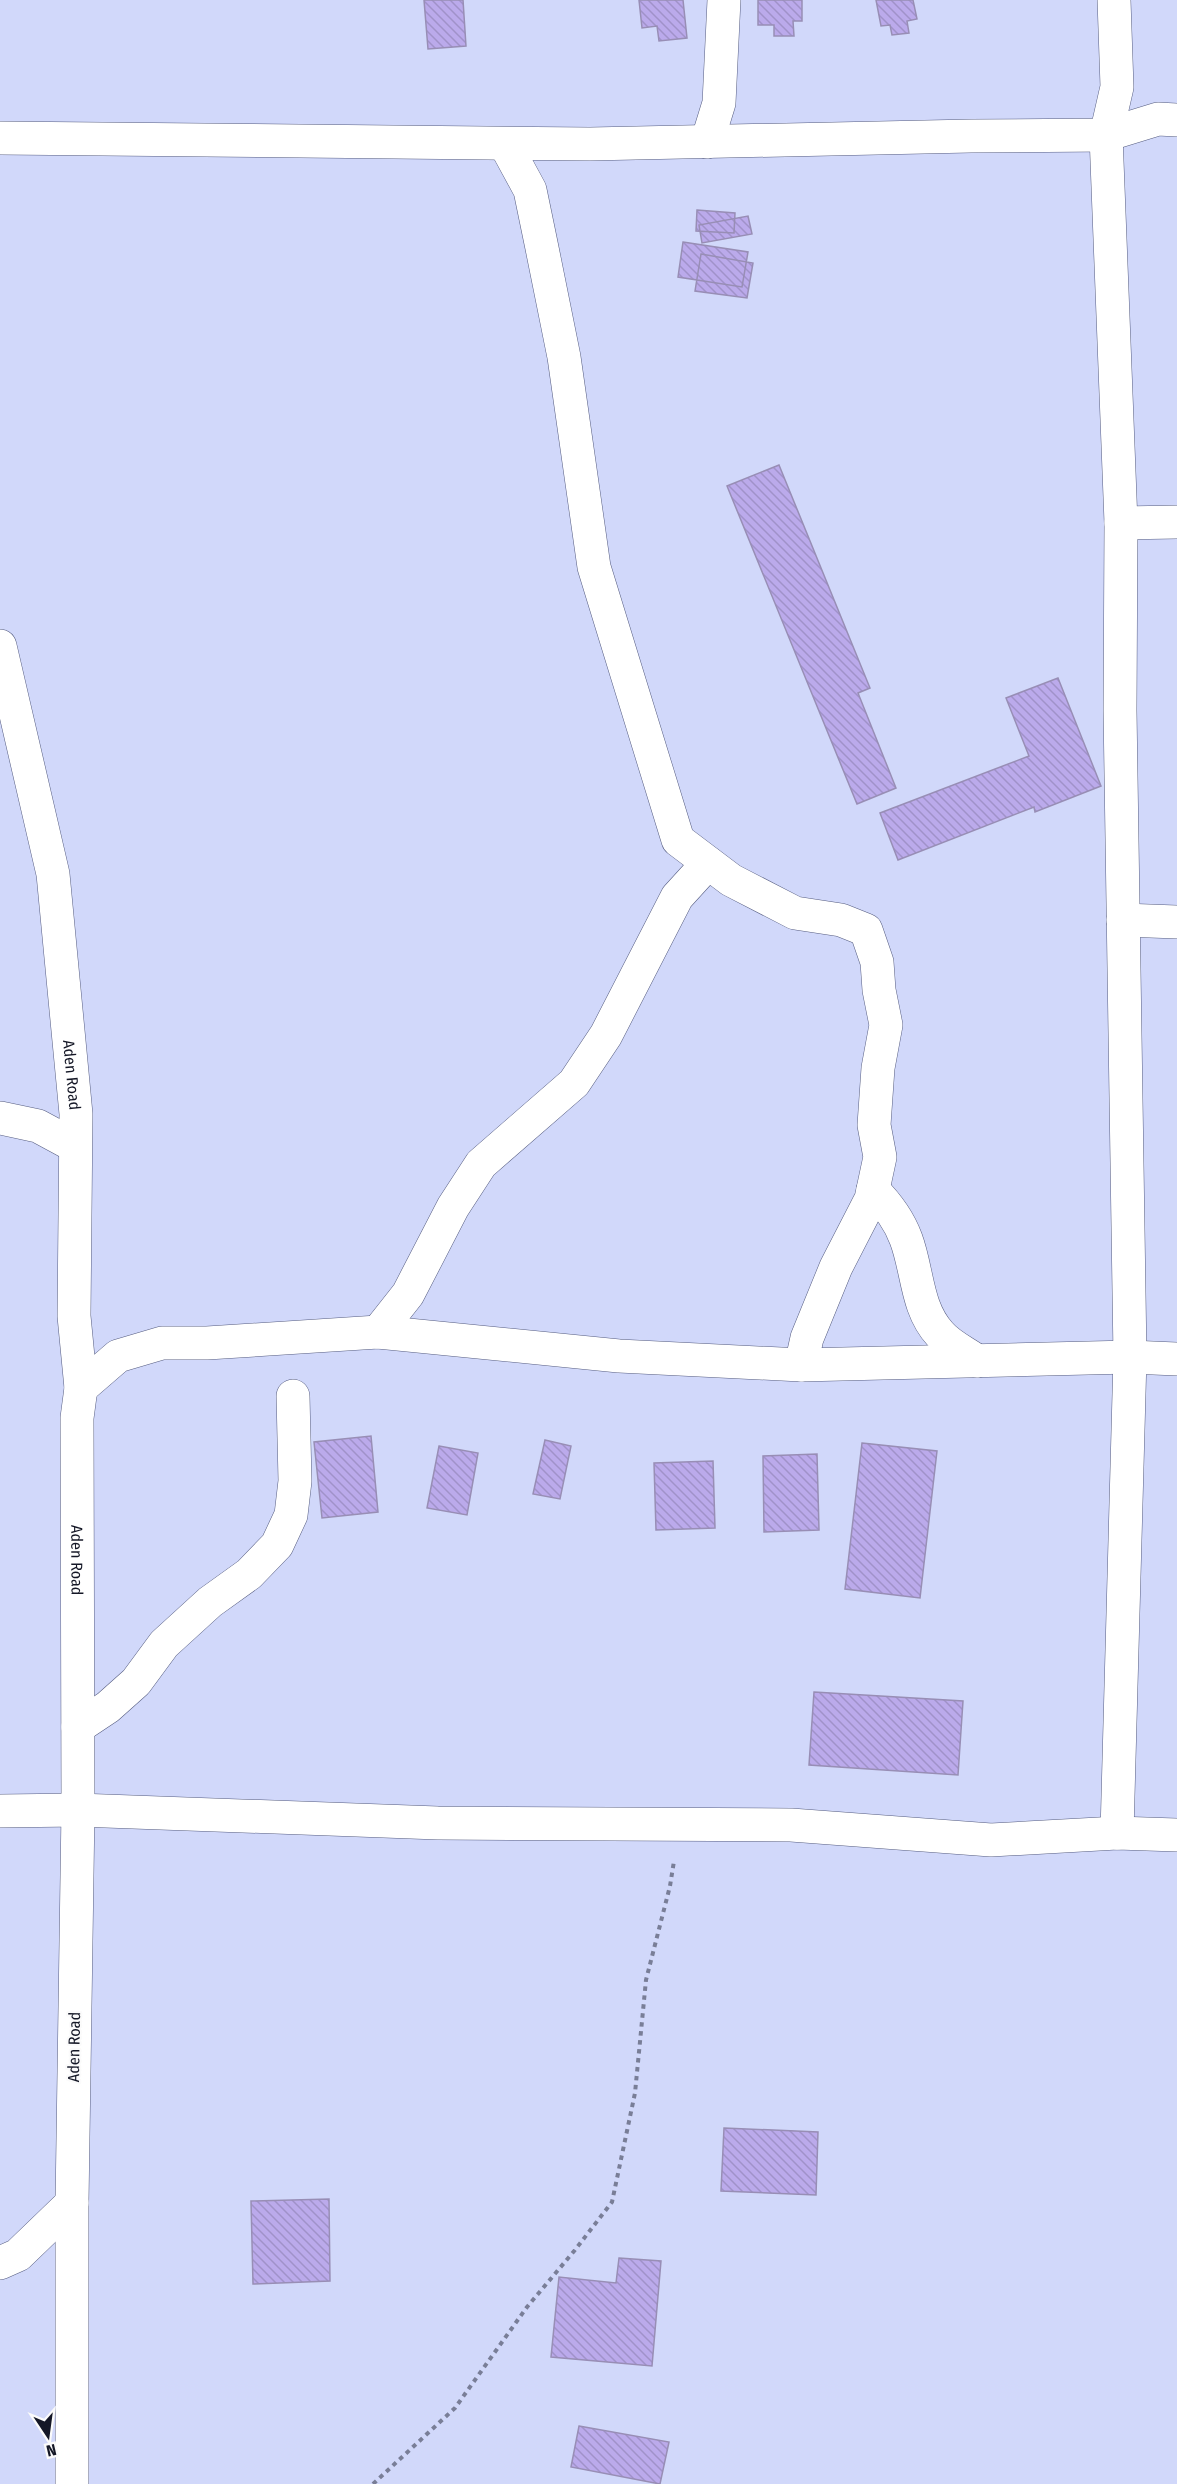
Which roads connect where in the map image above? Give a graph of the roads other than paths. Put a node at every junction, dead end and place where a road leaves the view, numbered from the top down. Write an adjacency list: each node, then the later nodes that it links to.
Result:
1 (724, 0): 6 (street)
2 (1114, 0): 4 (street)
3 (1177, 120): 4 (street)
4 (1106, 135): 6 (street); 9 (street)
5 (0, 138): 7 (street)
6 (707, 142): 7 (street)
7 (505, 144): 11 (street)
8 (1177, 522): 9 (street)
9 (1121, 523): 12 (street)
10 (0, 646): 15 (street, Aden Road)
11 (708, 862): 16 (street); 17 (street)
12 (1123, 920): 13 (street); 18 (street)
13 (1177, 922)
14 (0, 1118): 15 (street)
15 (75, 1146): 22 (street, Aden Road)
16 (873, 1190): 20 (street); 21 (street)
17 (378, 1332): 21 (street); 22 (street)
18 (1130, 1357): 19 (street); 20 (street); 27 (street)
19 (1177, 1359)
20 (977, 1361): 21 (street)
21 (801, 1365)
22 (81, 1388): 24 (street, Aden Road)
23 (293, 1396): 24 (street)
24 (78, 1727): 25 (street, Aden Road)
25 (78, 1810): 26 (street); 27 (street); 29 (street, Aden Road)
26 (0, 1811)
27 (1117, 1833): 28 (street)
28 (1177, 1835)
29 (72, 2203): 30 (street); 31 (street, Aden Road)
30 (0, 2264)
31 (72, 2484)

